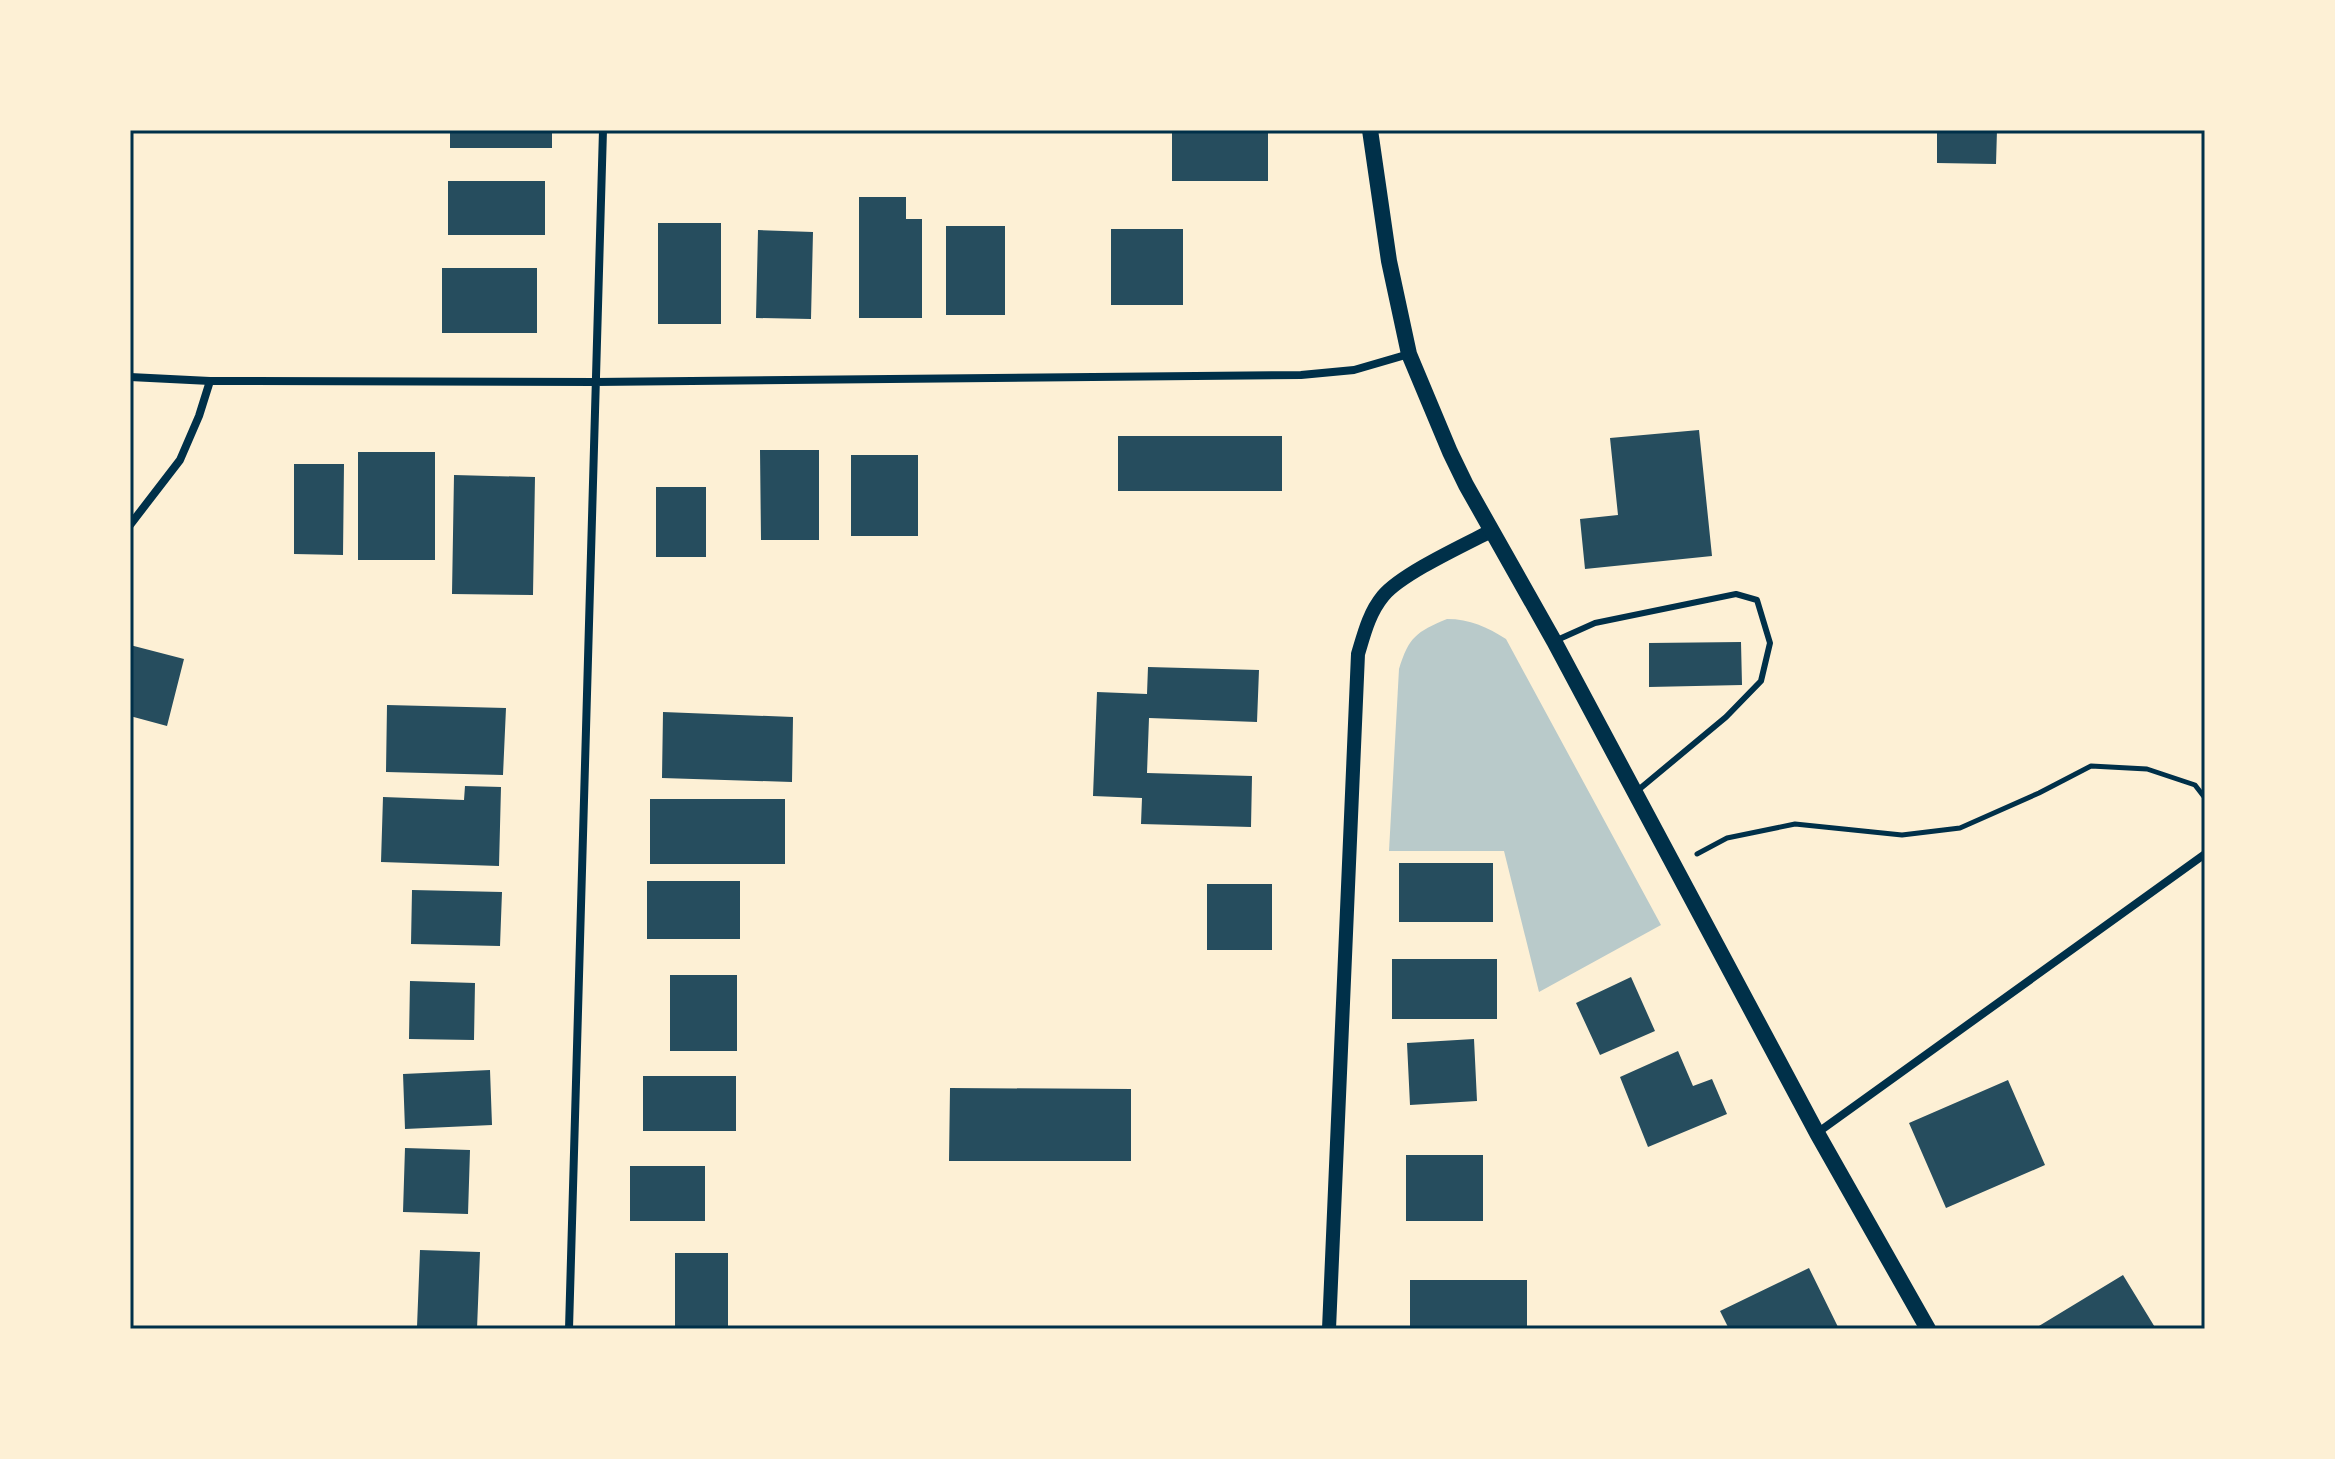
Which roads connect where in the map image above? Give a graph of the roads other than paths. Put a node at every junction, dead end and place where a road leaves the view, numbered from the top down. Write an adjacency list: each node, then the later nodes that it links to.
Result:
1 (603, 130): 6 (street)
2 (1370, 130): 3 (main road)
3 (1409, 354): 6 (street); 8 (main road)
4 (130, 377): 5 (street)
5 (210, 381): 6 (street); 7 (street)
6 (595, 382): 13 (street)
7 (130, 525)
8 (1491, 531): 9 (main road); 14 (street)
9 (1554, 641): 10 (main road); 10 (lane)
10 (1634, 793): 12 (main road)
11 (2205, 854): 12 (street)
12 (1817, 1133): 15 (main road)
13 (569, 1329)
14 (1329, 1329)
15 (1928, 1329)

